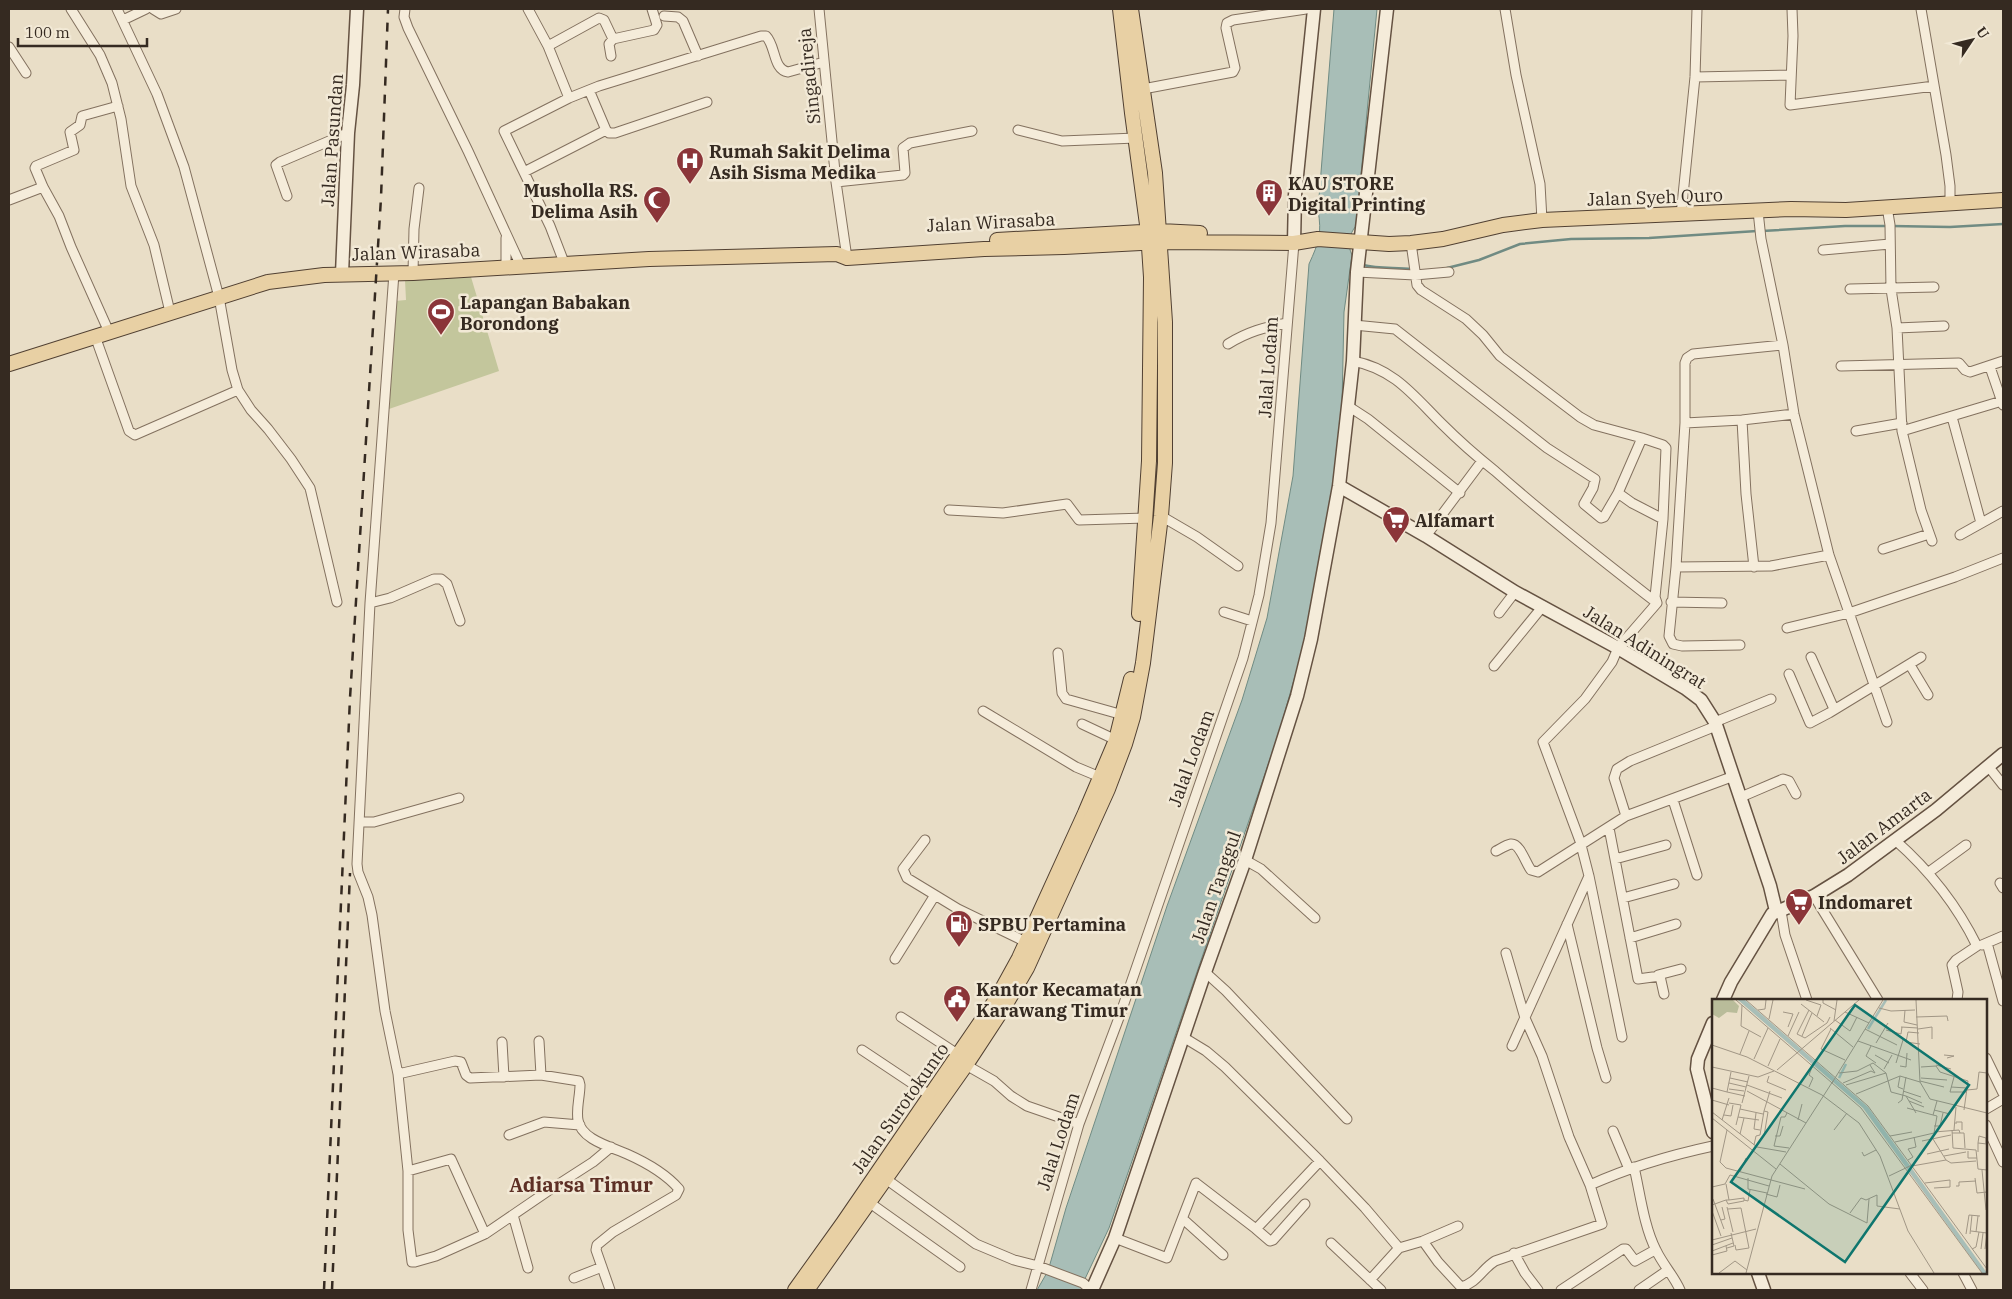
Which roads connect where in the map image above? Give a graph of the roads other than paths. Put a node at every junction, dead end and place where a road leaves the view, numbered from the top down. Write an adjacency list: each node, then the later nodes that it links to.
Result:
1 (71, 9): 36 (street)
2 (117, 9): 21 (street)
3 (146, 9): 21 (street)
4 (153, 9): 5 (street)
5 (176, 9)
6 (357, 9): 40 (street, Jalan Pasundan)
7 (404, 9): 54 (street)
8 (528, 9): 23 (street)
9 (652, 9): 22 (street)
10 (819, 9): 27 (street, Singadireja)
11 (1120, 9): 41 (main road)
12 (1131, 9): 32 (main road)
13 (1306, 9): 32 (street)
14 (1314, 9): 56 (street)
15 (1387, 9): 57 (street, Jalan Tanggul)
16 (1505, 9): 53 (street)
17 (1697, 9): 30 (street)
18 (1792, 9): 29 (street)
19 (1921, 9): 31 (street)
20 (664, 16): 26 (street)
21 (123, 20): 74 (street)
22 (613, 39): 23 (street); 25 (street)
23 (548, 46): 34 (street)
24 (9, 47): 28 (street)
25 (611, 56)
26 (698, 56): 27 (street); 33 (street)
27 (824, 62): 43 (street, Singadireja)
28 (26, 72)
29 (1790, 75): 30 (street); 31 (street)
30 (1695, 77): 51 (street)
31 (1934, 86): 49 (street)
32 (1143, 89): 55 (main road)
33 (589, 90): 34 (street); 37 (street)
34 (569, 98): 42 (street)
35 (707, 102): 37 (street)
36 (118, 106): 44 (street); 75 (street)
37 (606, 130): 42 (street)
38 (1018, 130): 41 (street)
39 (972, 131): 43 (street)
40 (348, 133): 46 (street); 69 (street, Jalan Pasundan)
41 (1136, 138): 55 (main road)
42 (524, 172): 62 (street)
43 (836, 182): 61 (street, Singadireja)
44 (43, 187): 47 (street); 80 (street)
45 (419, 188): 70 (street)
46 (286, 196)
47 (9, 200)
48 (2003, 200): 49 (main road, Jalan Syeh Quro)
49 (1950, 203): 50 (main road, Jalan Syeh Quro)
50 (1887, 207): 52 (main road, Jalan Syeh Quro); 59 (street)
51 (1681, 215): 52 (main road, Jalan Syeh Quro); 53 (main road, Jalan Syeh Quro)
52 (1759, 215): 83 (street)
53 (1542, 220): 58 (main road, Jalan Syeh Quro)
54 (506, 234): 63 (street); 64 (street)
55 (1154, 237): 56 (main road, Jalan Syeh Quro); 61 (main road, Jalan Wirasaba); 106 (main road, Jalan Surotokunto); 107 (main road, Jalan Surotokunto)
56 (1294, 239): 57 (main road, Jalan Syeh Quro); 76 (street, Jalal Lodam)
57 (1359, 242): 58 (main road, Jalan Syeh Quro); 65 (street, Jalan Tanggul)
58 (1411, 243): 66 (street)
59 (1890, 244): 60 (street); 73 (street)
60 (1823, 250)
61 (844, 254): 62 (main road, Jalan Wirasaba)
62 (565, 265): 63 (main road, Jalan Wirasaba)
63 (521, 266): 64 (main road, Jalan Wirasaba)
64 (506, 268): 70 (main road, Jalan Wirasaba)
65 (1358, 268): 66 (street); 77 (street, Jalan Tanggul)
66 (1415, 272): 67 (street); 99 (street)
67 (1449, 272)
68 (394, 273): 69 (main road, Jalan Wirasaba); 70 (main road, Jalan Wirasaba); 121 (street)
69 (342, 274): 74 (main road, Jalan Wirasaba)
70 (413, 274)
71 (1934, 287): 73 (street)
72 (1850, 289): 73 (street)
73 (1891, 289): 79 (street)
74 (218, 297): 75 (main road, Jalan Wirasaba); 90 (street)
75 (170, 312): 80 (main road, Jalan Wirasaba)
76 (1287, 323): 82 (street); 129 (street, Jalal Lodam)
77 (1354, 325): 84 (street, Jalan Tanggul); 103 (street)
78 (1944, 326): 79 (street)
79 (1897, 328): 88 (street)
80 (109, 332): 81 (main road, Jalan Wirasaba)
81 (94, 336): 86 (main road, Jalan Wirasaba); 90 (street)
82 (1228, 344)
83 (1783, 345): 93 (street); 96 (street)
84 (1353, 360): 92 (street, Jalan Tanggul); 100 (street)
85 (2003, 362): 89 (street)
86 (9, 364)
87 (1841, 366): 88 (street)
88 (1898, 366): 89 (street); 97 (street)
89 (1990, 367): 91 (street)
90 (238, 390): 119 (street)
91 (2003, 403): 94 (street)
92 (1348, 406): 101 (street, Jalan Tanggul); 102 (street)
93 (1794, 414): 95 (street); 113 (street)
94 (1952, 417): 97 (street); 109 (street)
95 (1742, 420): 96 (street); 117 (street)
96 (1685, 423): 116 (street)
97 (1902, 427): 98 (street); 112 (street)
98 (1856, 431)
99 (1642, 438): 103 (street); 108 (street)
100 (1482, 461): 102 (street); 122 (street)
101 (1339, 486): 111 (street, Jalan Adiningrat); 168 (street, Jalan Tanggul)
102 (1460, 493): 111 (street)
103 (1618, 493): 108 (street)
104 (949, 510): 107 (street)
105 (2003, 511): 109 (street)
106 (1161, 516): 115 (street); 176 (main road, Jalan Surotokunto)
107 (1146, 518): 144 (main road, Jalan Surotokunto)
108 (1663, 519): 122 (street)
109 (1981, 523): 110 (street)
110 (1960, 534)
111 (1426, 536): 118 (street, Jalan Adiningrat)
112 (1883, 549)
113 (1829, 555): 117 (street); 127 (street)
114 (2003, 558): 127 (street)
115 (1238, 566)
116 (1676, 567): 117 (street); 120 (street)
117 (1754, 567)
118 (1515, 592): 124 (street, Jalan Adiningrat); 126 (street)
119 (337, 602)
120 (1671, 602): 123 (street); 131 (street)
121 (370, 603): 128 (street); 159 (street)
122 (1657, 603): 132 (street)
123 (1722, 603)
124 (1543, 606): 132 (street, Jalan Adiningrat); 137 (street)
125 (1224, 612): 129 (street)
126 (1499, 613)
127 (1849, 614): 130 (street); 139 (street)
128 (460, 621)
129 (1252, 621): 218 (street, Jalal Lodam)
130 (1787, 628)
131 (1740, 645)
132 (1618, 648): 147 (street, Jalan Adiningrat); 165 (street)
133 (1058, 653): 144 (street)
134 (1811, 657): 142 (street)
135 (1921, 657): 136 (street)
136 (1910, 664): 139 (street); 140 (street)
137 (1494, 666)
138 (1789, 674): 142 (street)
139 (1874, 685): 142 (street); 145 (street)
140 (1928, 695)
141 (1771, 700): 147 (street)
142 (1834, 709)
143 (982, 712): 152 (street)
144 (1123, 715): 148 (main road, Jalan Surotokunto)
145 (1887, 722)
146 (1082, 724): 148 (street)
147 (1716, 724): 151 (street, Jalan Adiningrat); 158 (street)
148 (1116, 740): 152 (main road, Jalan Surotokunto)
149 (2003, 754): 150 (street, Jalan Amarta)
150 (1988, 766): 153 (street); 162 (street, Jalan Amarta)
151 (1734, 776): 155 (street, Jalan Adiningrat); 157 (street)
152 (1100, 777): 176 (main road, Jalan Surotokunto)
153 (2003, 785)
154 (1796, 794): 155 (street)
155 (1742, 797): 177 (street, Jalan Adiningrat)
156 (459, 798): 159 (street)
157 (1673, 800): 158 (street); 170 (street)
158 (1626, 816): 160 (street)
159 (359, 822): 208 (street)
160 (1609, 828): 165 (street); 167 (street)
161 (925, 840): 173 (street)
162 (1895, 840): 169 (street); 174 (street, Jalan Amarta)
163 (1666, 845): 167 (street)
164 (1966, 845): 169 (street)
165 (1582, 846): 166 (street); 171 (street)
166 (1496, 851)
167 (1615, 859): 175 (street)
168 (1245, 860): 178 (street); 189 (street, Jalan Tanggul)
169 (1929, 872): 185 (street)
170 (1697, 875)
171 (1589, 876): 179 (street); 201 (street)
172 (1674, 884): 175 (street)
173 (935, 896): 183 (street); 187 (street)
174 (1814, 896): 177 (street, Jalan Amarta); 194 (street)
175 (1623, 898): 182 (street)
176 (1051, 902): 183 (main road, Jalan Surotokunto); 206 (main road, Jalan Surotokunto)
177 (1779, 911): 192 (street); 193 (street)
178 (1315, 918)
179 (1567, 924): 198 (street); 212 (street)
180 (1676, 924): 182 (street)
181 (2003, 936): 184 (street)
182 (1630, 938): 190 (street)
183 (1026, 942): 206 (main road, Jalan Surotokunto)
184 (1987, 943): 185 (street); 196 (street)
185 (1977, 946): 195 (street)
186 (1506, 953): 198 (street)
187 (895, 959)
188 (1682, 969): 190 (street)
189 (1205, 972): 200 (street, Jalan Tanggul); 217 (street)
190 (1658, 975): 191 (street)
191 (1664, 994)
192 (1723, 999)
193 (1807, 999)
194 (1877, 999)
195 (1957, 999)
196 (2003, 1001)
197 (901, 1017): 206 (street)
198 (1525, 1018): 204 (street); 232 (street)
199 (1712, 1025): 220 (street)
200 (1183, 1037): 227 (street); 240 (street, Jalan Tanggul)
201 (1622, 1037)
202 (540, 1041): 209 (street)
203 (502, 1042): 211 (street)
204 (1512, 1046)
205 (862, 1050): 214 (street)
206 (962, 1060): 210 (main road, Jalan Surotokunto); 218 (street)
207 (1987, 1060): 213 (street)
208 (398, 1074): 211 (street); 230 (street)
209 (541, 1075): 211 (street); 219 (street)
210 (950, 1076): 214 (main road, Jalan Surotokunto); 231 (main road, Jalan Surotokunto)
211 (504, 1077)
212 (1606, 1078)
213 (2003, 1093)
214 (931, 1096): 260 (main road, Jalan Surotokunto)
215 (2003, 1099): 216 (street)
216 (1987, 1108)
217 (1347, 1119)
218 (1079, 1124): 247 (street, Jalal Lodam)
219 (580, 1125): 223 (street); 226 (street)
220 (1712, 1128)
221 (1987, 1130): 224 (street)
222 (1613, 1131): 229 (street)
223 (509, 1135)
224 (1990, 1145): 228 (street)
225 (1712, 1146): 229 (street)
226 (611, 1147): 235 (street); 248 (street)
227 (1320, 1161): 238 (street); 243 (street)
228 (2003, 1162)
229 (1632, 1168): 232 (street); 244 (street)
230 (408, 1171): 239 (street); 239 (street)
231 (886, 1179): 233 (main road, Jalan Surotokunto); 247 (street)
232 (1590, 1185): 245 (street)
233 (870, 1203): 249 (street); 261 (main road, Jalan Surotokunto)
234 (1305, 1204): 238 (street)
235 (513, 1215): 239 (street); 250 (street)
236 (1183, 1219): 238 (street); 240 (street); 246 (street)
237 (1458, 1226): 241 (street)
238 (1256, 1229)
239 (485, 1234)
240 (1115, 1238): 257 (street, Jalan Tanggul)
241 (1422, 1241): 243 (street); 258 (street)
242 (1331, 1244): 256 (street)
243 (1399, 1248): 256 (street)
244 (1655, 1250): 251 (street); 265 (street)
245 (1514, 1253): 258 (street); 264 (street)
246 (1223, 1255)
247 (1038, 1266): 257 (street); 262 (street, Jalal Lodam)
248 (602, 1267): 255 (street); 259 (street)
249 (960, 1267)
250 (528, 1268)
251 (1668, 1270): 266 (street); 267 (street)
252 (1758, 1274): 268 (street)
253 (1911, 1274): 269 (street)
254 (1964, 1274): 270 (street)
255 (574, 1278)
256 (1370, 1280): 263 (street)
257 (1089, 1288)
258 (1464, 1289)
259 (610, 1290)
260 (795, 1290)
261 (807, 1290)
262 (1031, 1290)
263 (1382, 1290)
264 (1538, 1290)
265 (1560, 1290)
266 (1639, 1290)
267 (1680, 1290)
268 (1764, 1290)
269 (1923, 1290)
270 (1972, 1290)

